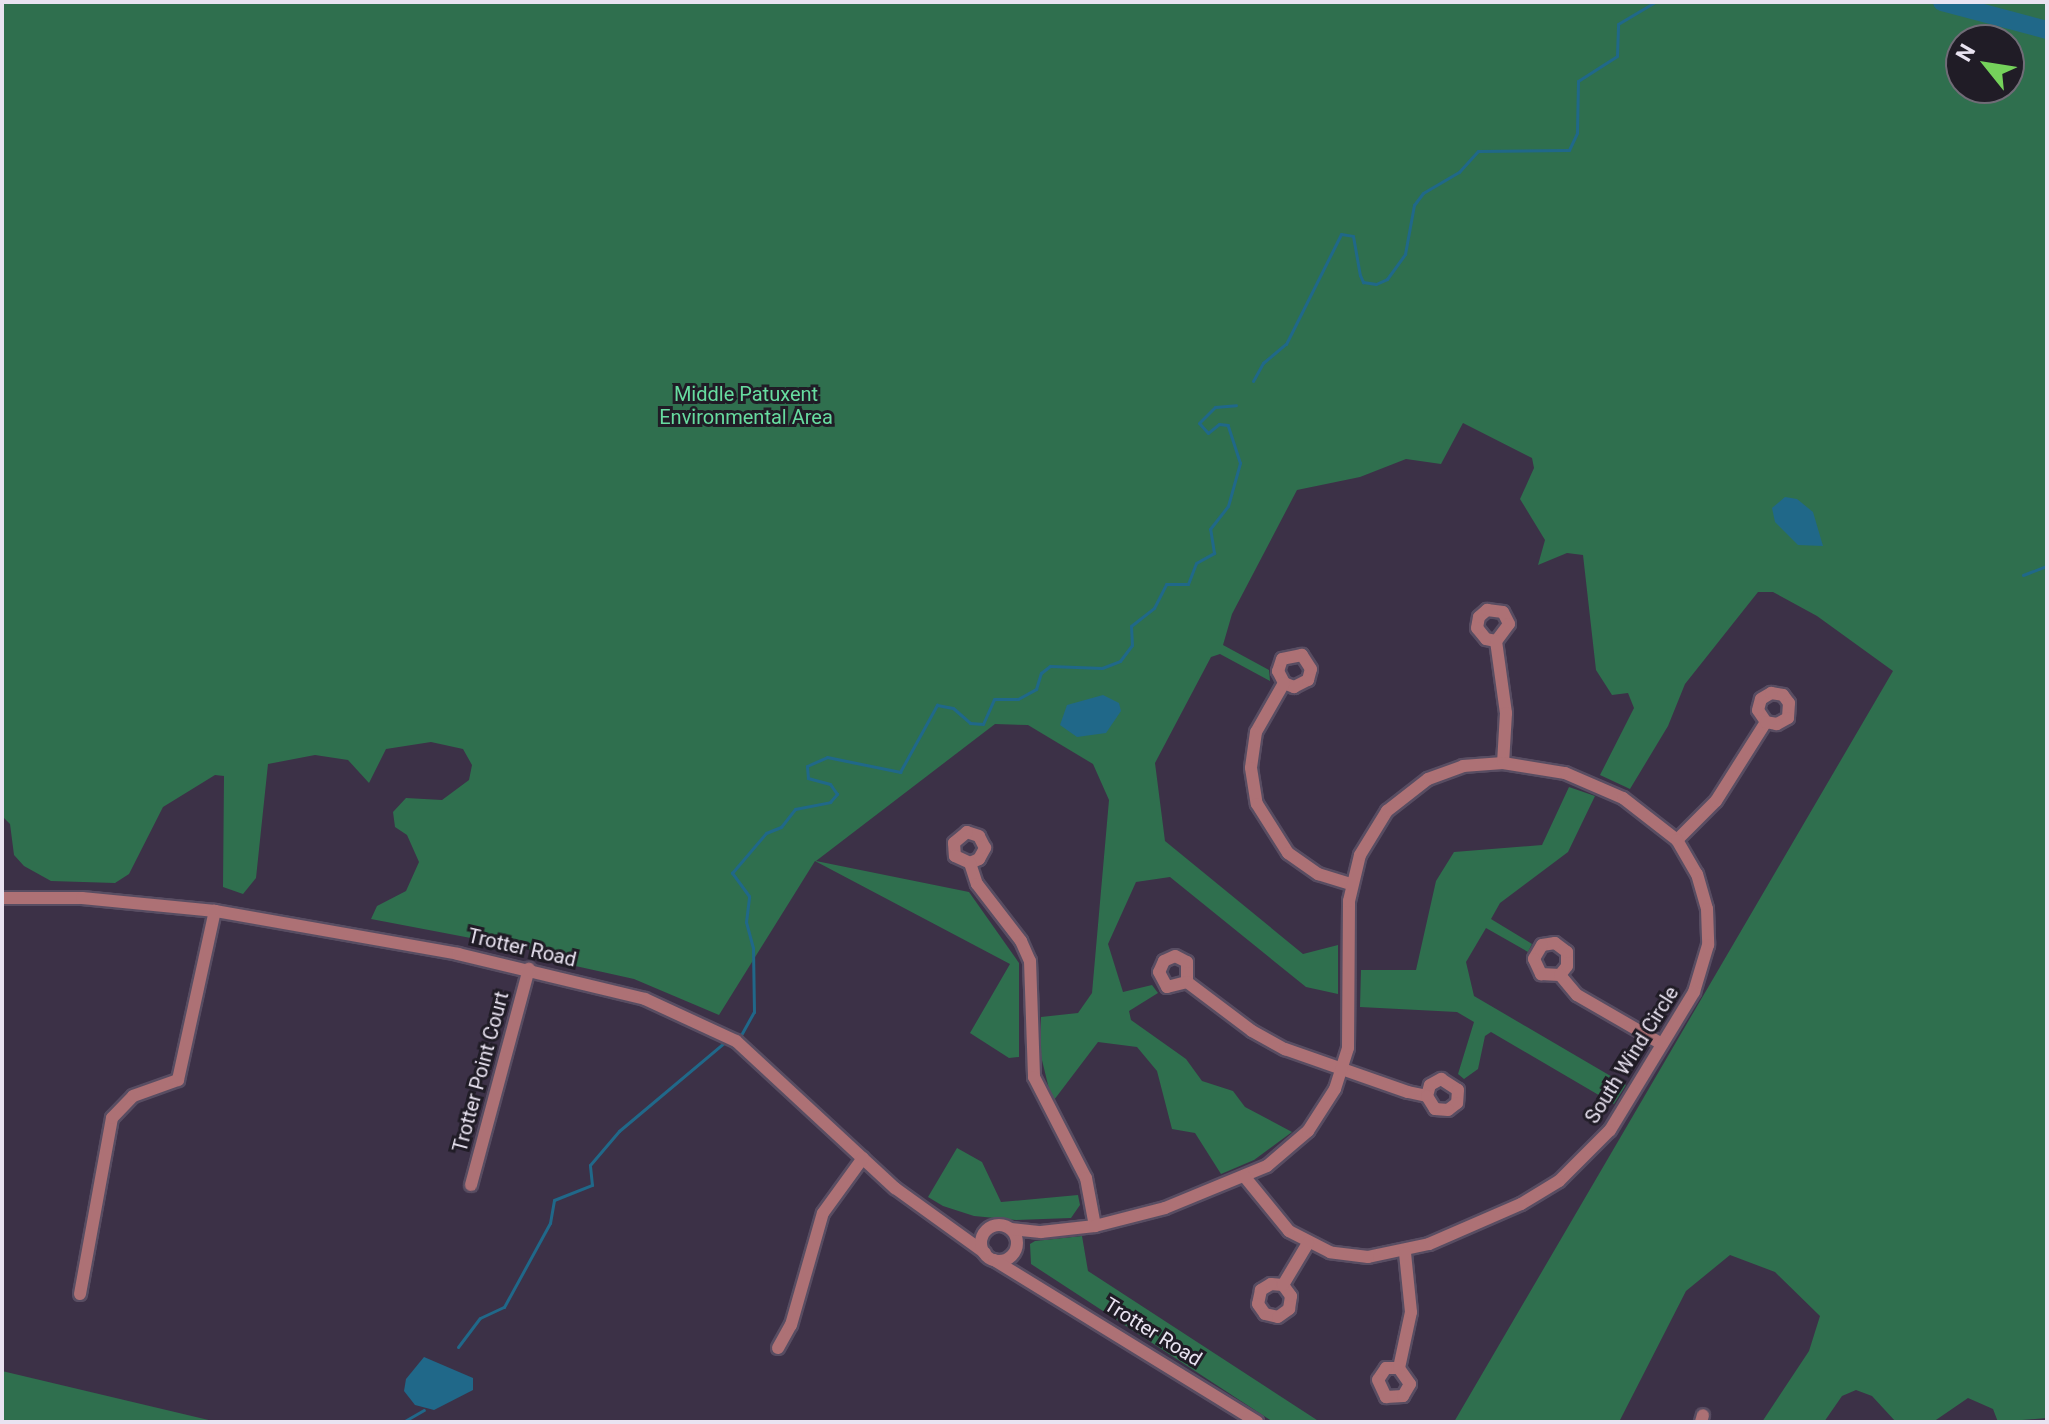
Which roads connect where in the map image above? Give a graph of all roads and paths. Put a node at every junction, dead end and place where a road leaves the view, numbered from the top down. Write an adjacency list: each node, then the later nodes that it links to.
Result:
1 (1496, 641): 4 (street)
2 (1284, 683): 7 (street)
3 (1766, 722): 5 (street)
4 (1503, 763): 5 (street, South Wind Circle); 7 (street, South Wind Circle)
5 (1677, 840): 13 (street, South Wind Circle)
6 (970, 863): 19 (street)
7 (1351, 884): 14 (street, South Wind Circle)
8 (2, 898): 9 (street, Trotter Road)
9 (215, 911): 10 (street, Trotter Road); 30 (street)
10 (529, 969): 16 (street, Trotter Road); 18 (street, Trotter Point Court)
11 (1560, 975): 13 (street)
12 (1187, 982): 14 (street)
13 (1662, 1044): 26 (street, South Wind Circle)
14 (1343, 1069): 15 (street); 17 (street, South Wind Circle)
15 (1427, 1096)
16 (863, 1158): 22 (street, Trotter Road); 31 (street)
17 (1244, 1176): 19 (street, South Wind Circle); 24 (street, South Wind Circle)
18 (471, 1185)
19 (1095, 1226): 23 (street, South Wind Circle)
20 (989, 1228): 21 (street); 22 (street); 27 (street)
21 (1011, 1229): 23 (street, South Wind Circle); 25 (street)
22 (956, 1230): 27 (street, Trotter Road)
23 (1041, 1232): 25 (street, South Wind Circle)
24 (1308, 1243): 26 (street, South Wind Circle); 29 (street)
25 (1017, 1248): 27 (street); 28 (street)
26 (1405, 1253): 32 (street)
27 (989, 1257): 28 (street, Trotter Road)
28 (1027, 1277): 33 (street, Trotter Road)
29 (1283, 1285)
30 (80, 1294)
31 (778, 1348)
32 (1399, 1368)
33 (1257, 1422)

